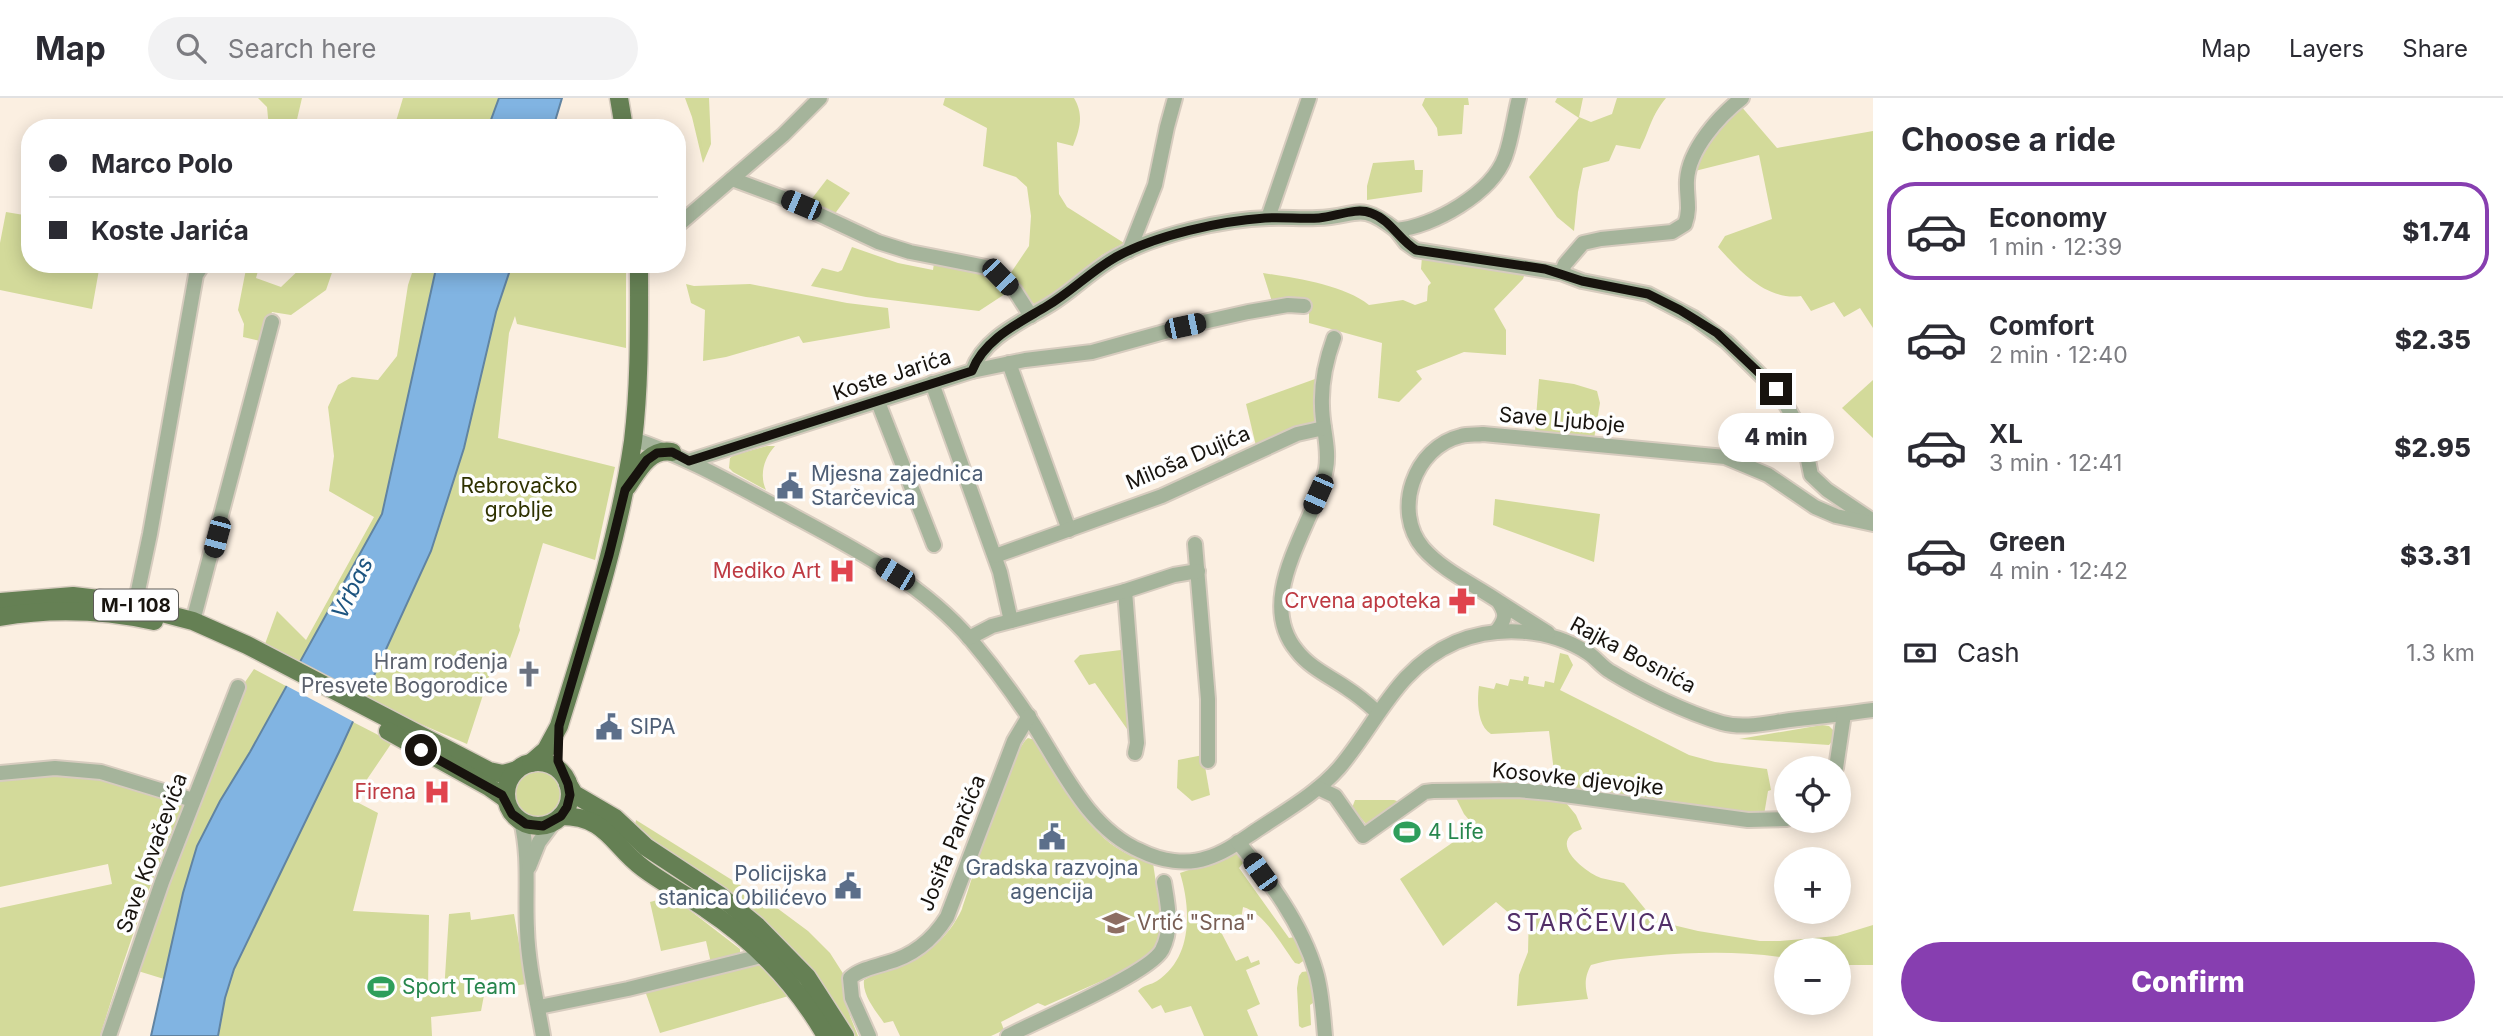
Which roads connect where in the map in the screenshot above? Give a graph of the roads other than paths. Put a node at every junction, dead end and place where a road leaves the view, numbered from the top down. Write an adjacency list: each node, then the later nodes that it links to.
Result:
1 (619, 98): 7 (main road)
2 (820, 98): 8 (street)
3 (1175, 98): 12 (street)
4 (1309, 98): 10 (street)
5 (1519, 98): 11 (street)
6 (1742, 98): 15 (street)
7 (622, 119)
8 (732, 180): 9 (street); 17 (street)
9 (686, 218)
10 (1268, 218): 11 (street, Koste Jarića); 12 (street, Koste Jarića)
11 (1396, 230): 15 (street, Koste Jarića)
12 (1129, 251): 17 (street, Koste Jarića)
13 (197, 273): 40 (street)
14 (639, 273): 25 (main road)
15 (1561, 273): 31 (street, Koste Jarića)
16 (1304, 306): 20 (street)
17 (1031, 316): 21 (street, Koste Jarića)
18 (272, 322): 42 (street)
19 (1334, 338): 24 (street)
20 (1009, 363): 21 (street); 32 (street)
21 (972, 371): 22 (street, Koste Jarića)
22 (932, 383): 23 (street, Koste Jarića); 35 (street)
23 (878, 402): 26 (street, Koste Jarića); 34 (street)
24 (1324, 428): 32 (street, Miloša Dujića); 50 (street)
25 (633, 439): 27 (street, Rajka Bosnića); 30 (main road)
26 (725, 450): 28 (street, Koste Jarića); 29 (street)
27 (672, 452): 28 (street, Rajka Bosnića); 30 (main road)
28 (689, 461): 29 (street, Rajka Bosnića)
29 (721, 477): 46 (street, Rajka Bosnića)
30 (625, 490): 53 (main road)
31 (1873, 523): 38 (street, Save Ljuboje)
32 (1069, 530): 35 (street, Miloša Dujića)
33 (1195, 544): 36 (street)
34 (934, 545)
35 (995, 556): 43 (street)
36 (1198, 571): 37 (street); 57 (street)
37 (1125, 591): 43 (street); 55 (street)
38 (1497, 601): 44 (street); 45 (street, Save Ljuboje)
39 (0, 602): 40 (main road, M-I 108)
40 (135, 605): 42 (main road, M-I 108)
41 (0, 617): 47 (main road, M-I 108)
42 (193, 621): 47 (main road, M-I 108)
43 (1012, 621): 46 (street)
44 (1496, 632): 45 (street, Rajka Bosnića); 50 (street, Rajka Bosnića)
45 (1552, 636): 51 (street, Rajka Bosnića)
46 (969, 638): 52 (street, Rajka Bosnića)
47 (260, 658): 54 (main road, M-I 108)
48 (238, 687): 63 (street, Save Kovačevića)
49 (1873, 710): 51 (street, Rajka Bosnića)
50 (1377, 712): 61 (street, Rajka Bosnića)
51 (1844, 714): 56 (street)
52 (1028, 716): 67 (street, Rajka Bosnića); 76 (street, Josifa Pančića)
53 (559, 726): 58 (main road); 60 (main road)
54 (395, 728): 58 (main road, M-I 108); 62 (main road, M-I 108)
55 (1135, 753)
56 (1838, 756)
57 (1208, 761)
58 (524, 766): 60 (main road, M-I 108); 62 (main road)
59 (0, 773): 63 (street)
60 (566, 779): 64 (main road); 75 (main road)
61 (1318, 788): 65 (street, Kosovke djevojke); 67 (street, Rajka Bosnića)
62 (506, 799): 66 (main road, M-I 108)
63 (193, 800): 72 (street, Save Kovačevića)
64 (557, 819): 66 (main road); 68 (street); 70 (main road)
65 (1774, 819)
66 (521, 821): 68 (street)
67 (1238, 842): 78 (street)
68 (527, 875): 71 (street)
69 (1164, 882): 77 (street)
70 (765, 955): 71 (street); 74 (main road)
71 (538, 1007): 73 (street)
72 (108, 1036)
73 (543, 1036)
74 (826, 1036)
75 (845, 1036)
76 (869, 1036)
77 (1008, 1036)
78 (1325, 1036)

